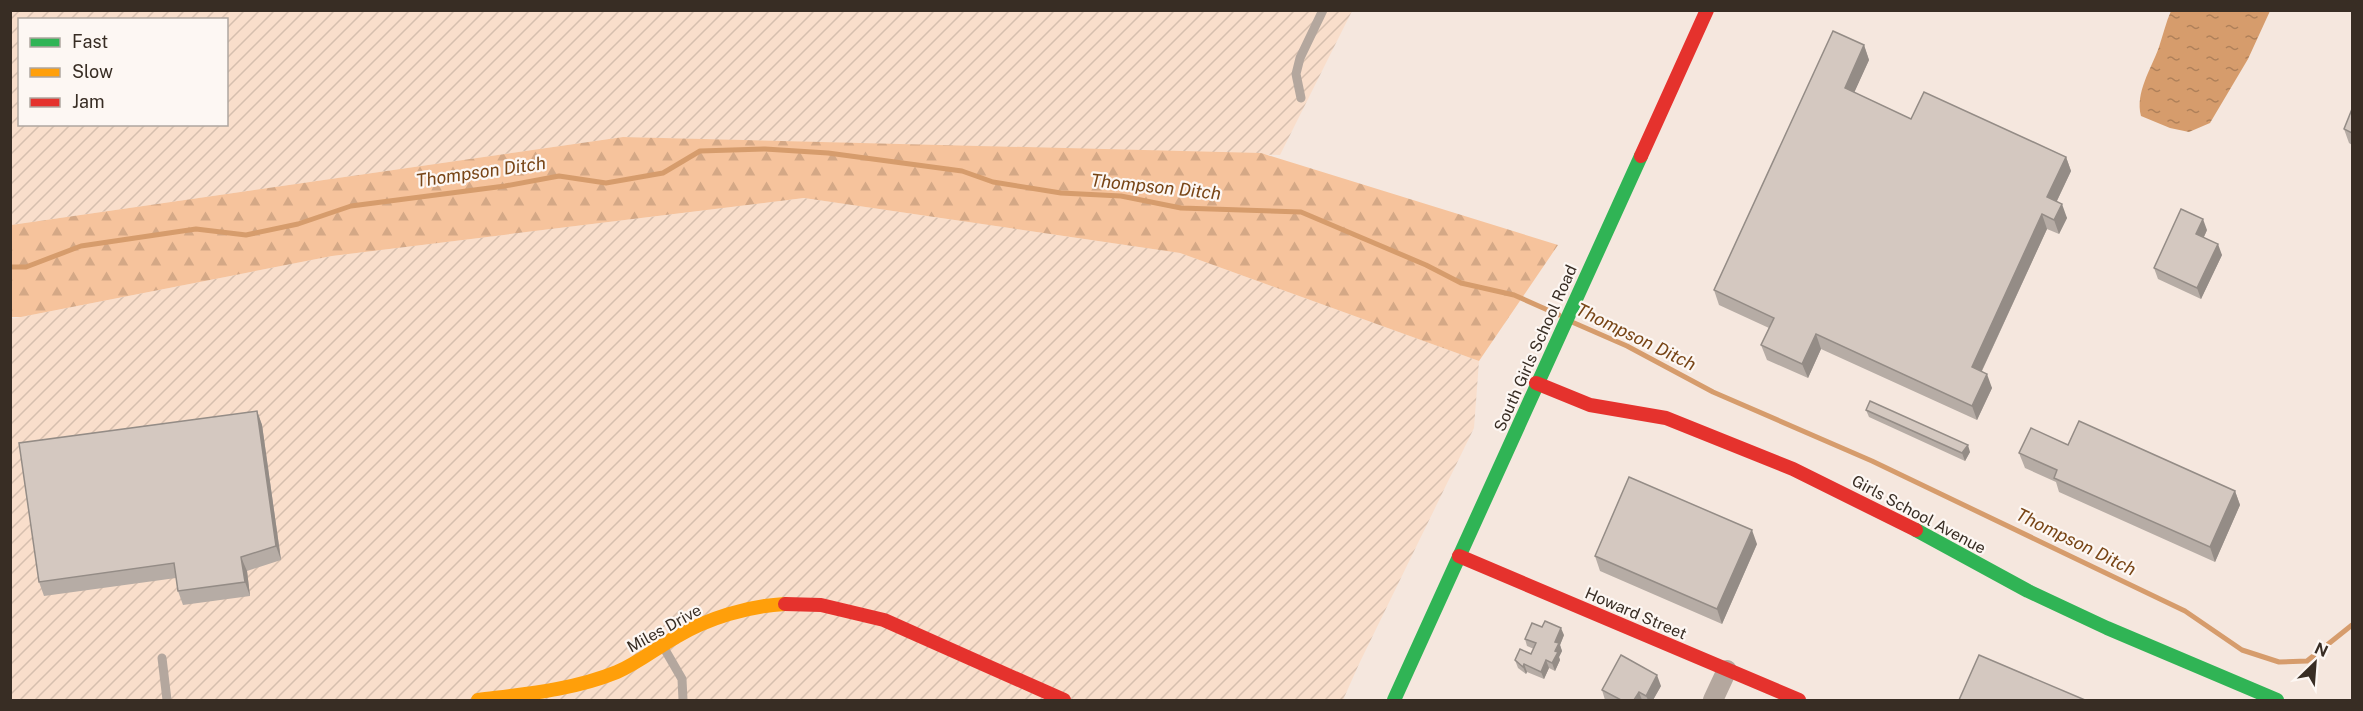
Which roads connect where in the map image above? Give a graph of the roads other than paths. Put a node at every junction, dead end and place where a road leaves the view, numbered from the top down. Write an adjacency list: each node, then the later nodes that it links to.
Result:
1 (1323, 10): 3 (lane)
2 (1707, 10): 4 (street, South Girls School Road)
3 (1301, 98)
4 (1536, 383): 5 (street, South Girls School Road); 16 (street, Girls School Avenue)
5 (1460, 556): 8 (street, Howard Street); 13 (street, South Girls School Road)
6 (663, 645): 10 (street, Miles Drive); 11 (lane); 12 (street, Miles Drive)
7 (162, 658): 9 (lane)
8 (1727, 670): 14 (street); 15 (street, Howard Street)
9 (167, 700)
10 (478, 700)
11 (683, 700)
12 (1064, 700)
13 (1394, 700)
14 (1713, 700)
15 (1799, 700)
16 (2277, 700)

